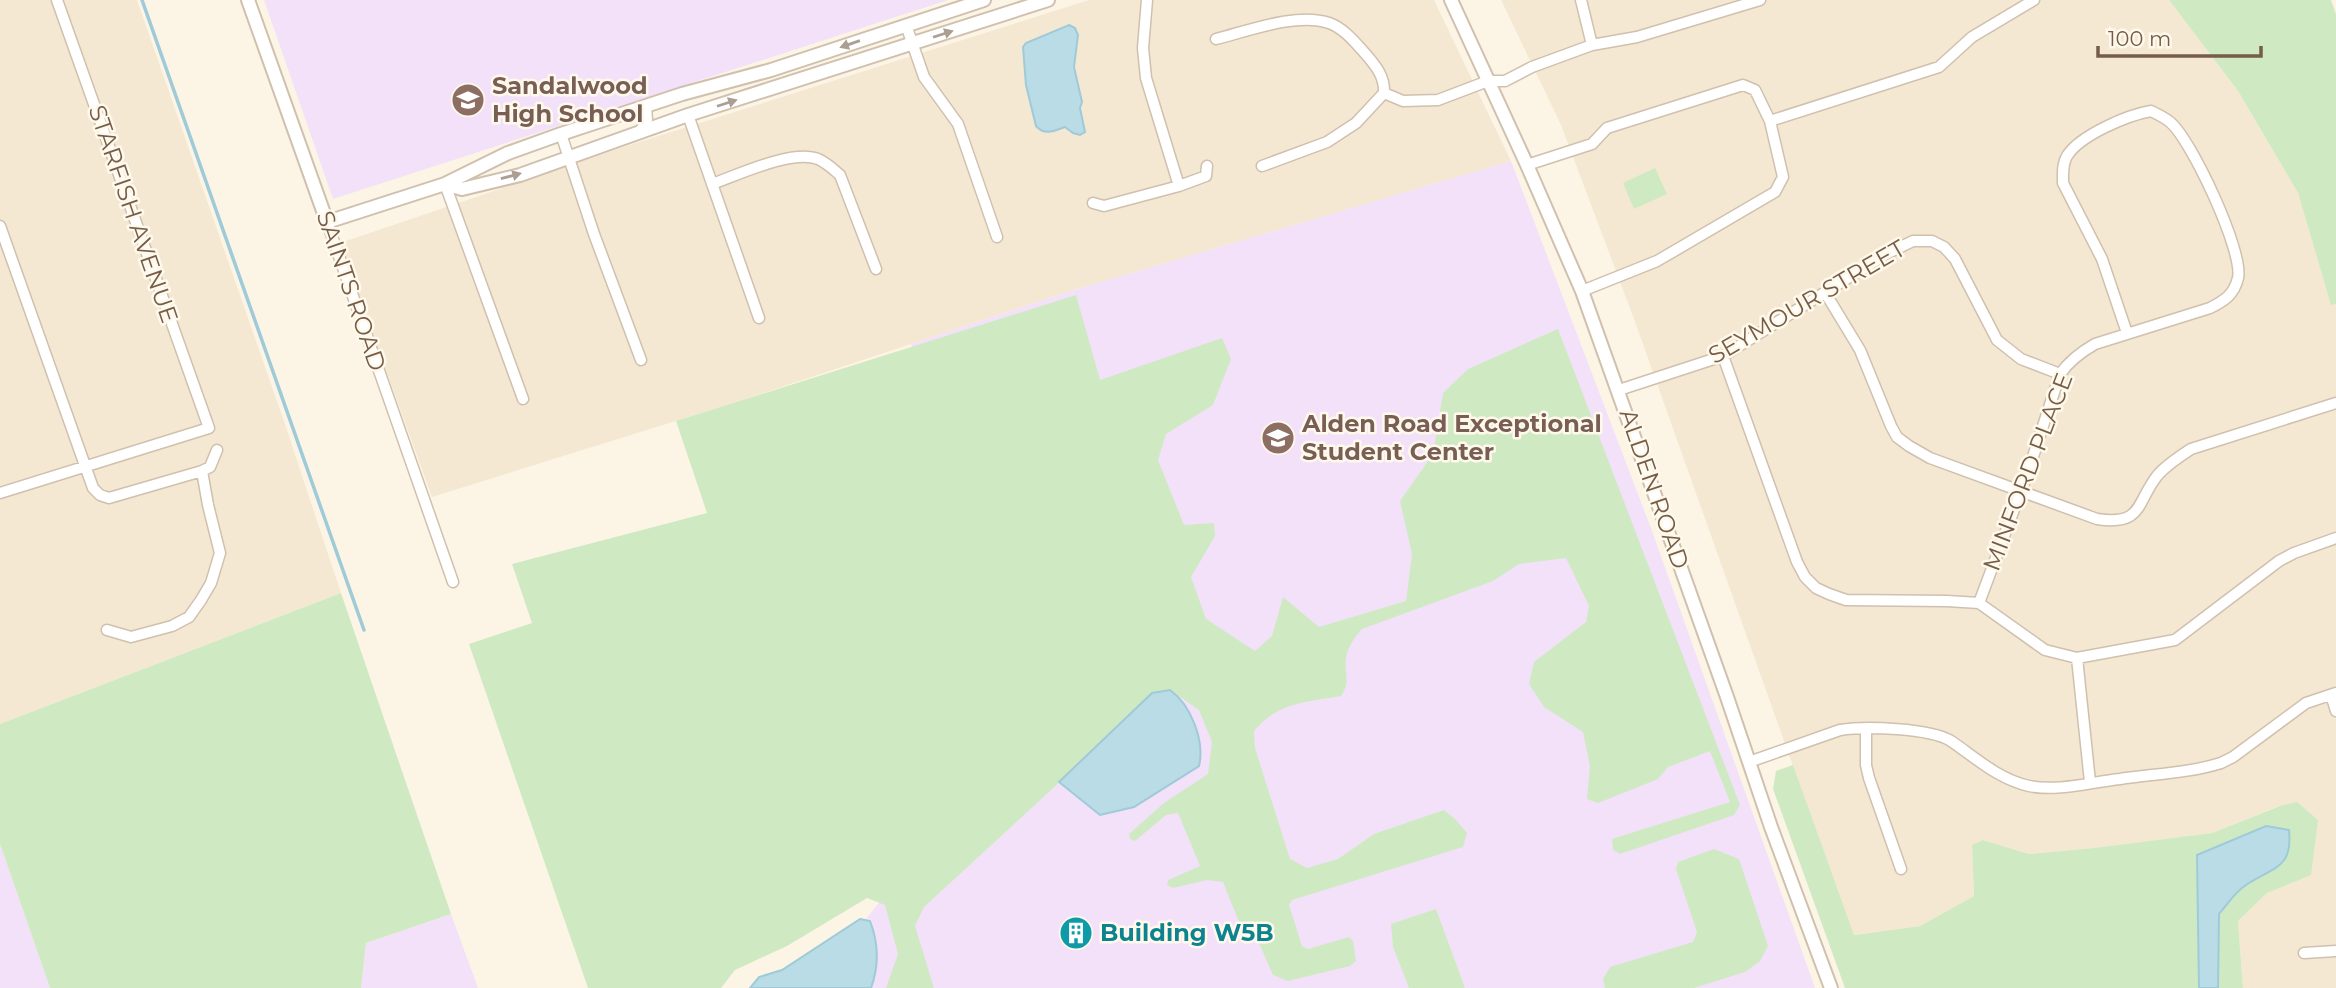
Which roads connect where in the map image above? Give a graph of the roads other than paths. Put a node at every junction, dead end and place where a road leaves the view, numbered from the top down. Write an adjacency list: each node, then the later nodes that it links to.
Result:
1 (57, 0): 44 (street, STARFISH AVENUE)
2 (248, 0): 29 (street, SAINTS ROAD)
3 (984, 0): 10 (street)
4 (1048, 0): 12 (street, one-way to 4)
5 (1147, 0): 27 (street)
6 (1451, 0): 14 (street, ALDEN ROAD)
7 (1581, 0): 13 (street)
8 (1759, 0): 13 (street)
9 (2034, 0): 18 (street)
10 (906, 25): 12 (street); 16 (street, one-way to 16)
11 (1216, 39): 15 (street)
12 (912, 44): 17 (street, one-way to 12); 31 (street)
13 (1592, 45): 14 (street)
14 (1489, 81): 15 (street); 22 (street, ALDEN ROAD)
15 (1384, 93): 24 (street)
16 (646, 106): 19 (street); 20 (street)
17 (688, 116): 19 (street); 26 (street)
18 (1770, 121): 22 (street); 33 (street)
19 (639, 133): 21 (street)
20 (561, 134): 21 (street); 25 (street)
21 (568, 157): 25 (street, one-way to 21); 38 (street)
22 (1527, 165): 33 (street, ALDEN ROAD)
23 (1207, 166): 27 (street)
24 (1262, 166)
25 (445, 184): 29 (street); 41 (street)
26 (712, 184): 32 (street); 35 (street)
27 (1179, 186): 28 (street)
28 (1093, 203)
29 (327, 222): 49 (street, SAINTS ROAD)
30 (0, 226): 44 (street)
31 (997, 237)
32 (876, 269)
33 (1582, 291): 40 (street, ALDEN ROAD)
34 (1826, 294): 37 (street, SEYMOUR STREET); 39 (street, SEYMOUR STREET); 46 (street)
35 (758, 318)
36 (2127, 333): 36 (street, MINFORD PLACE); 39 (street, MINFORD PLACE)
37 (1723, 356): 40 (street, SEYMOUR STREET); 50 (street)
38 (641, 360)
39 (2060, 374): 46 (street, MINFORD PLACE)
40 (1619, 390): 56 (street, ALDEN ROAD)
41 (523, 399)
42 (2336, 403): 46 (street)
43 (217, 450): 45 (street)
44 (84, 466): 45 (street); 47 (street)
45 (202, 471): 51 (street)
46 (2020, 490): 50 (street, MINFORD PLACE)
47 (0, 493)
48 (2336, 538): 52 (street)
49 (453, 582)
50 (1979, 603): 52 (street)
51 (107, 630)
52 (2077, 658): 57 (street)
53 (2333, 694): 54 (street); 57 (street)
54 (2336, 711)
55 (1866, 729): 56 (street); 57 (street); 58 (street)
56 (1749, 762): 61 (street, ALDEN ROAD)
57 (2090, 782)
58 (1901, 869)
59 (2336, 951): 60 (street)
60 (2304, 953)
61 (1831, 988)

